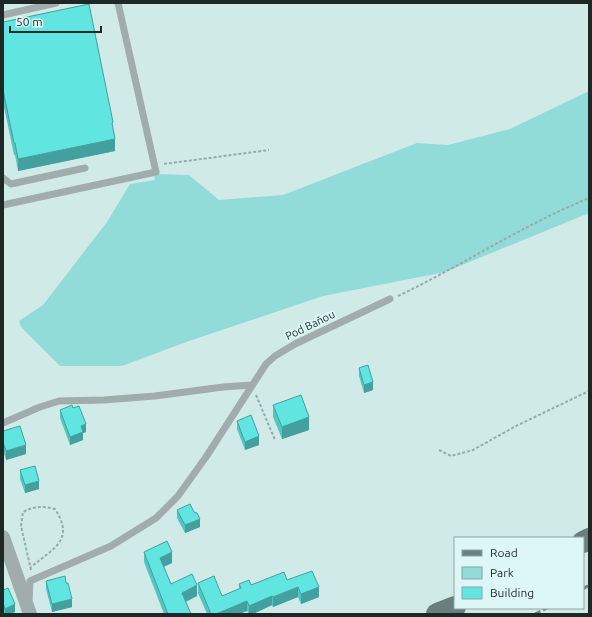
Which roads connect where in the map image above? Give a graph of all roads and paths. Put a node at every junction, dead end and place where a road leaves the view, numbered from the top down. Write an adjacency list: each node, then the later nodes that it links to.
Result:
1 (56, 3): 3 (lane)
2 (118, 3): 5 (lane)
3 (3, 15)
4 (269, 150): 5 (path)
5 (155, 165): 9 (lane)
6 (85, 168): 7 (lane)
7 (3, 178)
8 (589, 198): 10 (path)
9 (3, 205)
10 (390, 299): 11 (lane, Pod Baňou)
11 (252, 385): 13 (lane); 14 (path); 18 (lane, Pod Baňou)
12 (589, 391): 15 (path)
13 (3, 423)
14 (275, 440)
15 (439, 450)
16 (3, 537): 20 (street)
17 (31, 566): 17 (path); 18 (path)
18 (30, 581): 20 (lane)
19 (454, 607): 21 (main road)
20 (29, 612)
21 (437, 614)

